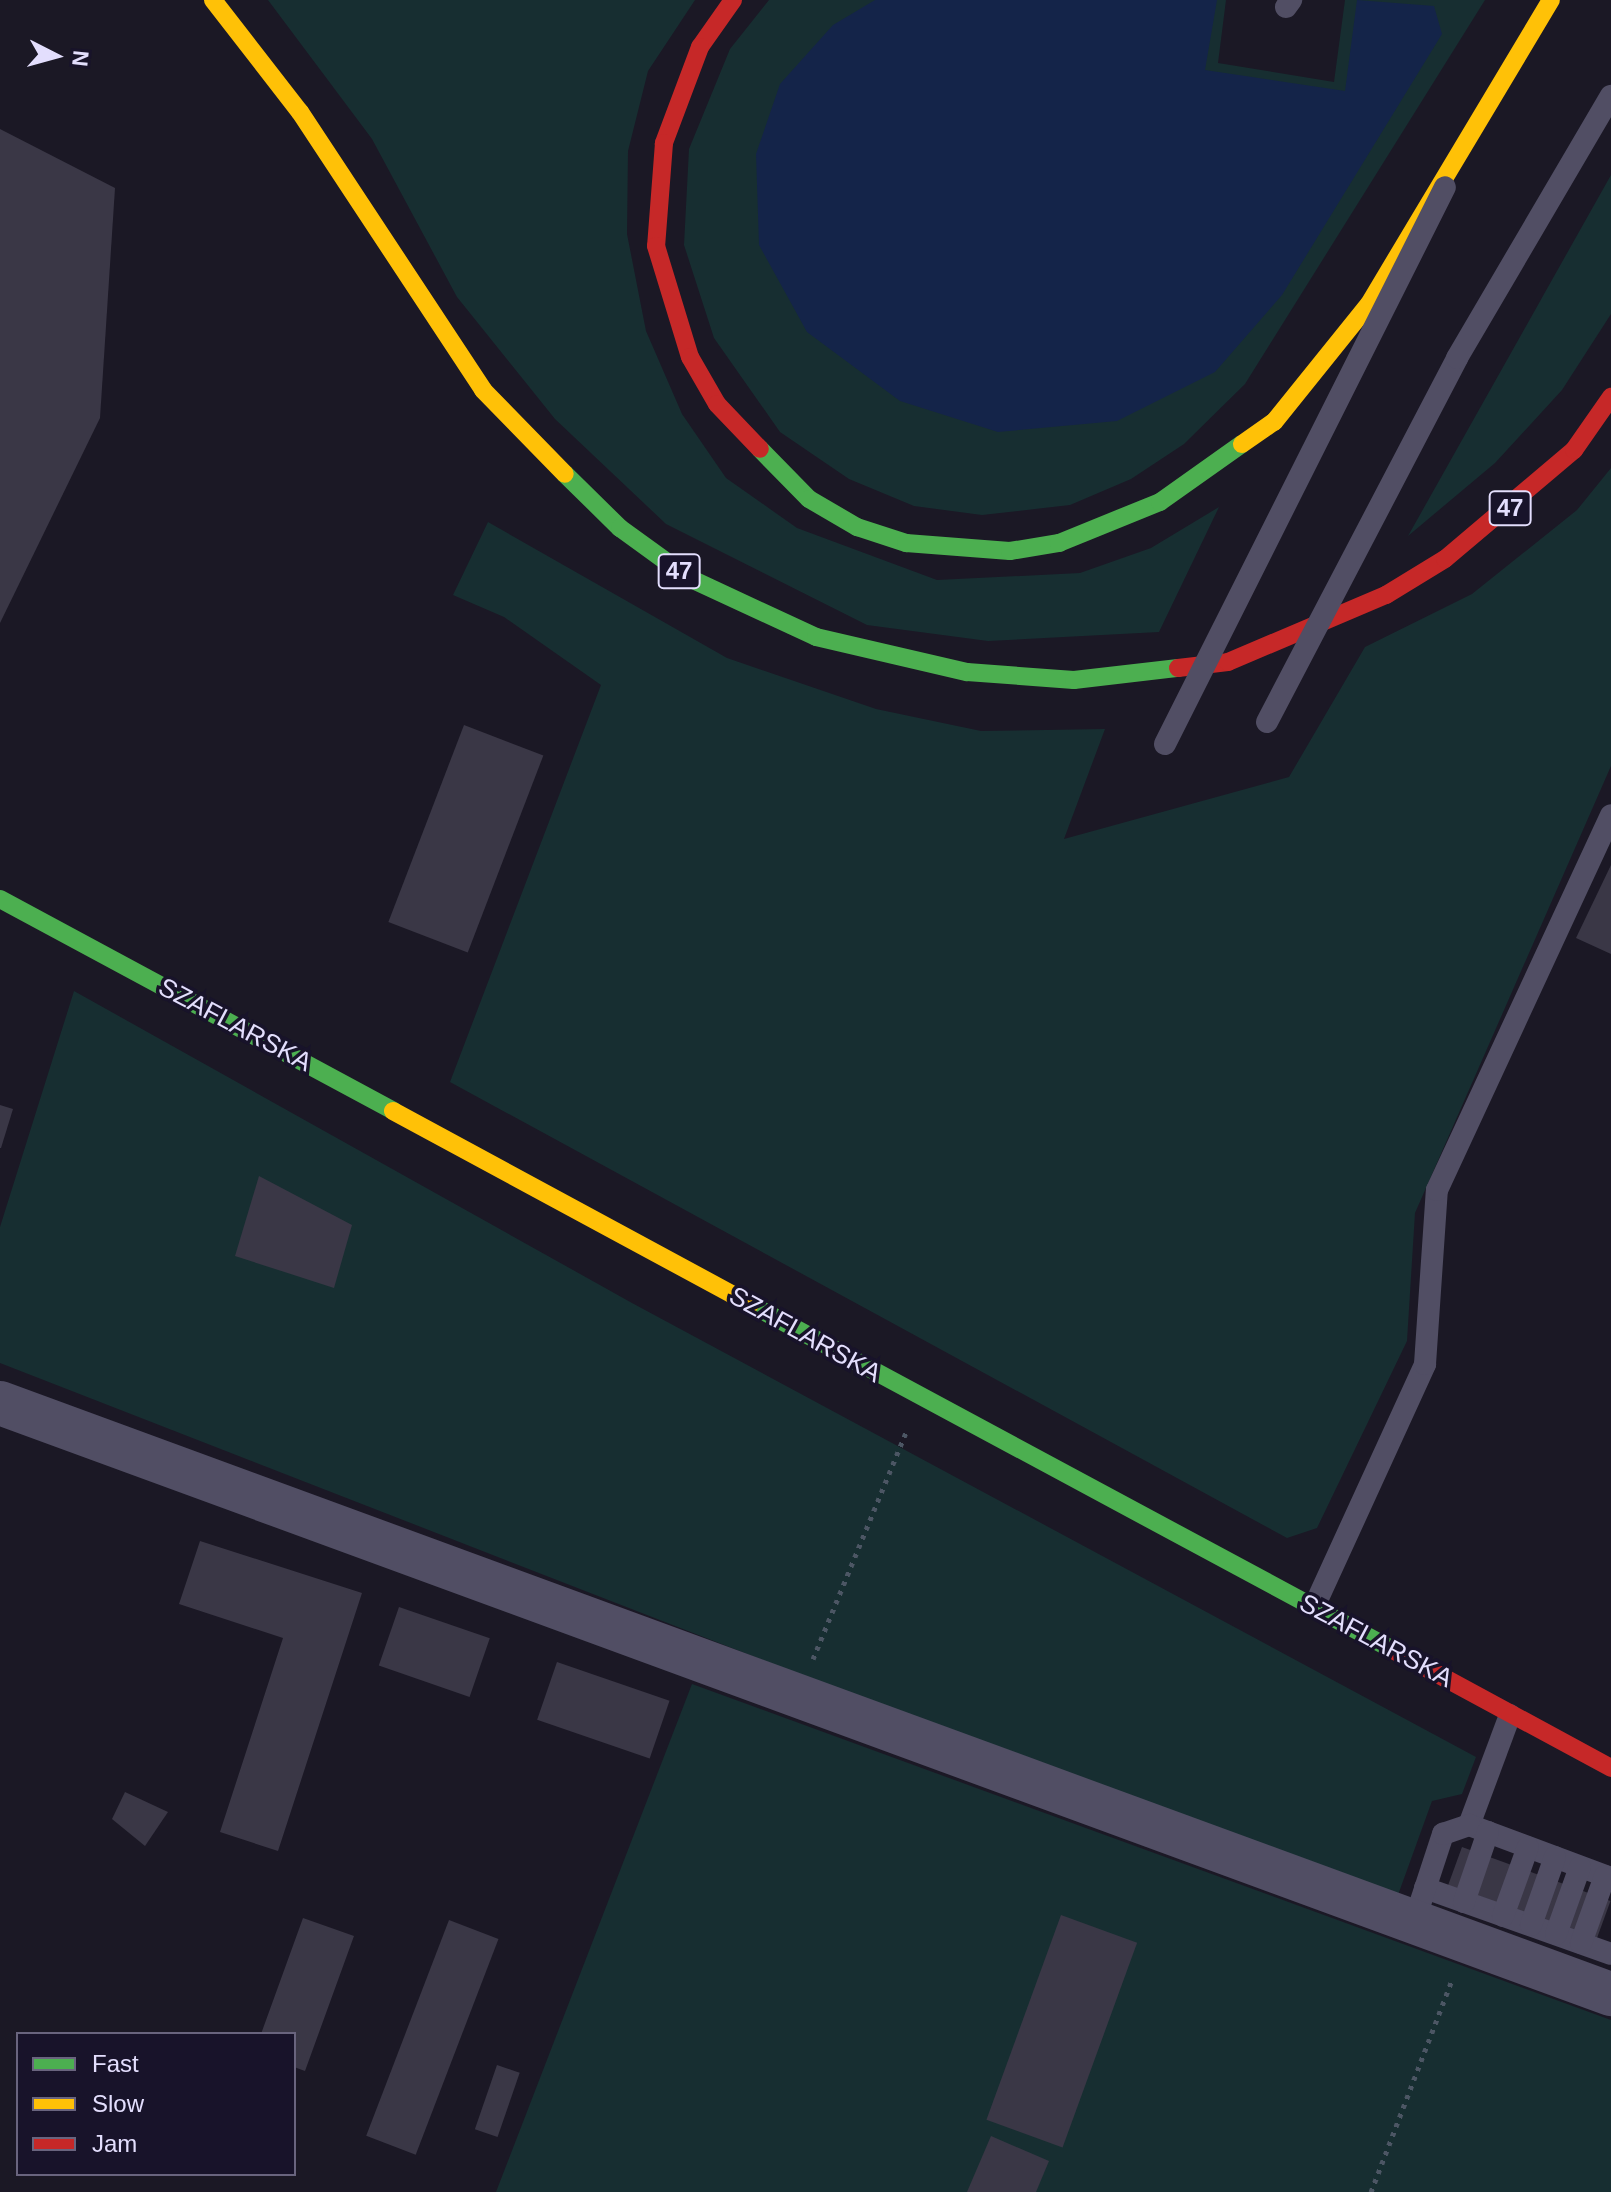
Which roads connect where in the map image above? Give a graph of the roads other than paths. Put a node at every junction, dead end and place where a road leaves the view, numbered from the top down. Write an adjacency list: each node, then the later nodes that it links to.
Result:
1 (213, 0): 6 (main road, 47)
2 (733, 0): 5 (main road, bridge)
3 (1551, 0): 5 (main road)
4 (1611, 96): 7 (lane, bridge)
5 (1445, 187): 8 (lane, bridge)
6 (1611, 397)
7 (1267, 722)
8 (1165, 744)
9 (1611, 815): 12 (lane)
10 (0, 899): 12 (main road, SZAFLARSKA)
11 (0, 1403): 20 (street)
12 (1314, 1607): 13 (main road, SZAFLARSKA)
13 (1510, 1715): 14 (main road, SZAFLARSKA); 15 (lane)
14 (1611, 1768)
15 (1479, 1828): 16 (lane); 20 (lane); 22 (lane)
16 (1528, 1847): 17 (lane); 21 (lane)
17 (1555, 1857): 18 (lane); 23 (lane)
18 (1580, 1867): 19 (lane); 24 (lane)
19 (1608, 1877): 25 (lane)
20 (1419, 1905): 22 (street)
21 (1503, 1916): 22 (lane); 23 (lane)
22 (1465, 1921): 27 (street)
23 (1531, 1925): 24 (lane)
24 (1556, 1934): 25 (lane)
25 (1581, 1943): 26 (lane)
26 (1611, 1954)
27 (1611, 1994)

